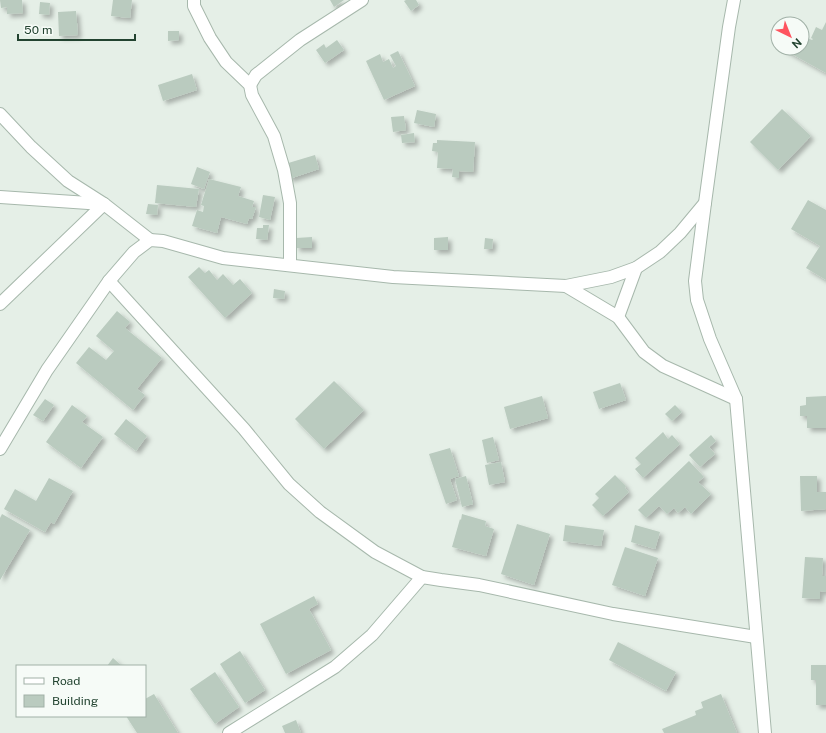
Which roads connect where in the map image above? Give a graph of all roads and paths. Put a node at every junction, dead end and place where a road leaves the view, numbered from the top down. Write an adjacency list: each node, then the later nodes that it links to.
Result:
1 (194, 0): 4 (street)
2 (362, 0): 4 (street)
3 (734, 0): 7 (street)
4 (250, 84): 10 (street)
5 (0, 114): 8 (street)
6 (0, 197): 8 (street)
7 (705, 203): 11 (street); 16 (street)
8 (104, 204): 9 (street); 14 (street)
9 (150, 240): 10 (street); 12 (street)
10 (290, 265): 13 (street)
11 (636, 268): 13 (street); 15 (street)
12 (109, 281): 17 (street); 18 (street)
13 (566, 286): 15 (street)
14 (0, 304)
15 (618, 317): 16 (street)
16 (736, 399): 19 (street)
17 (0, 449)
18 (422, 577): 19 (street); 20 (street)
19 (756, 637): 21 (street)
20 (229, 733)
21 (765, 733)

